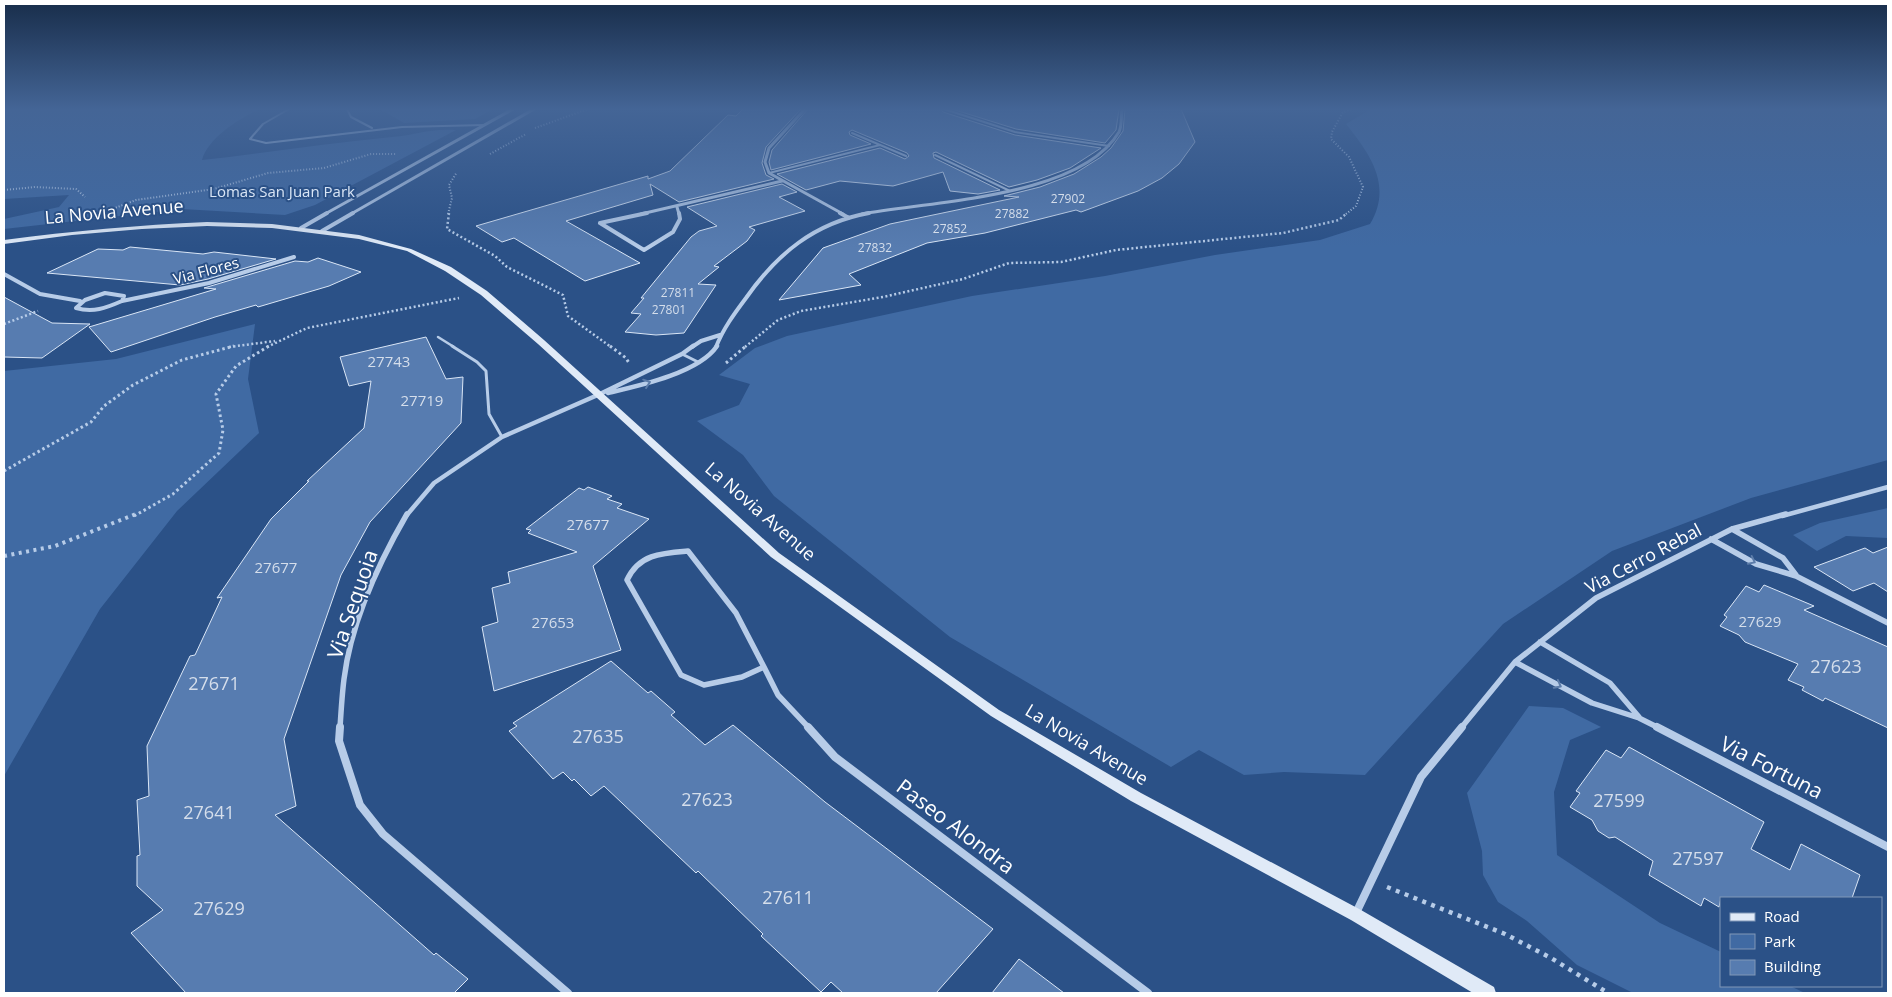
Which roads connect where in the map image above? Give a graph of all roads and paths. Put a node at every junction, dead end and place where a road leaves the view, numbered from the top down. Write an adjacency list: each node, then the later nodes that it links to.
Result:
1 (366, 156): 22 (path)
2 (413, 156): 10 (path)
3 (452, 156): 21 (street)
4 (487, 156): 11 (path)
5 (767, 156): 13 (street)
6 (838, 156): 13 (lane)
7 (936, 156): 16 (lane)
8 (1099, 156): 16 (street)
9 (1348, 156): 34 (path)
10 (428, 157): 20 (street)
11 (484, 157)
12 (461, 167): 35 (path)
13 (769, 173): 14 (street)
14 (782, 180): 18 (street); 19 (street)
15 (4, 190): 17 (path)
16 (1010, 191): 19 (street)
17 (86, 197)
18 (677, 207): 18 (street)
19 (849, 218): 29 (street)
20 (301, 228): 21 (main road, La Novia Avenue); 22 (main road, La Novia Avenue)
21 (322, 231): 26 (main road, La Novia Avenue)
22 (72, 233): 23 (main road, La Novia Avenue)
23 (4, 242)
24 (294, 257): 28 (street, Via Flores)
25 (4, 274): 27 (street, Via Flores)
26 (484, 293): 31 (path); 36 (main road, La Novia Avenue)
27 (80, 301): 28 (street, Via Flores); 28 (street, Via Flores)
28 (122, 301)
29 (720, 335): 32 (street); 33 (street)
30 (438, 338): 37 (lane)
31 (278, 340): 38 (path); 42 (path)
32 (682, 354): 33 (lane); 35 (street)
33 (698, 362): 36 (street, one-way to 33)
34 (723, 365)
35 (636, 375): 36 (street)
36 (600, 394): 37 (street, Via Sequoia); 51 (main road, La Novia Avenue)
37 (502, 436): 52 (street, Via Sequoia)
38 (4, 471)
39 (1888, 486): 40 (street, Via Cerro Rebal)
40 (1732, 529): 41 (street, Via Cerro Rebal); 43 (street)
41 (1711, 539): 43 (street, one-way to 43); 45 (street, Via Cerro Rebal)
42 (4, 556)
43 (1796, 576): 44 (street)
44 (1888, 623)
45 (1540, 642): 46 (street, Via Cerro Rebal); 48 (street, Via Fortuna)
46 (1515, 662): 48 (street, Via Fortuna, one-way to 48); 50 (street, Via Cerro Rebal)
47 (764, 667): 47 (street, Paseo Alondra); 53 (street, Paseo Alondra)
48 (1639, 718): 49 (street, Via Fortuna)
49 (1888, 847)
50 (1372, 882): 51 (street, Via Cerro Rebal); 55 (path)
51 (1356, 915): 54 (main road, La Novia Avenue)
52 (568, 993)
53 (1148, 993)
54 (1488, 993)
55 (1608, 993)

